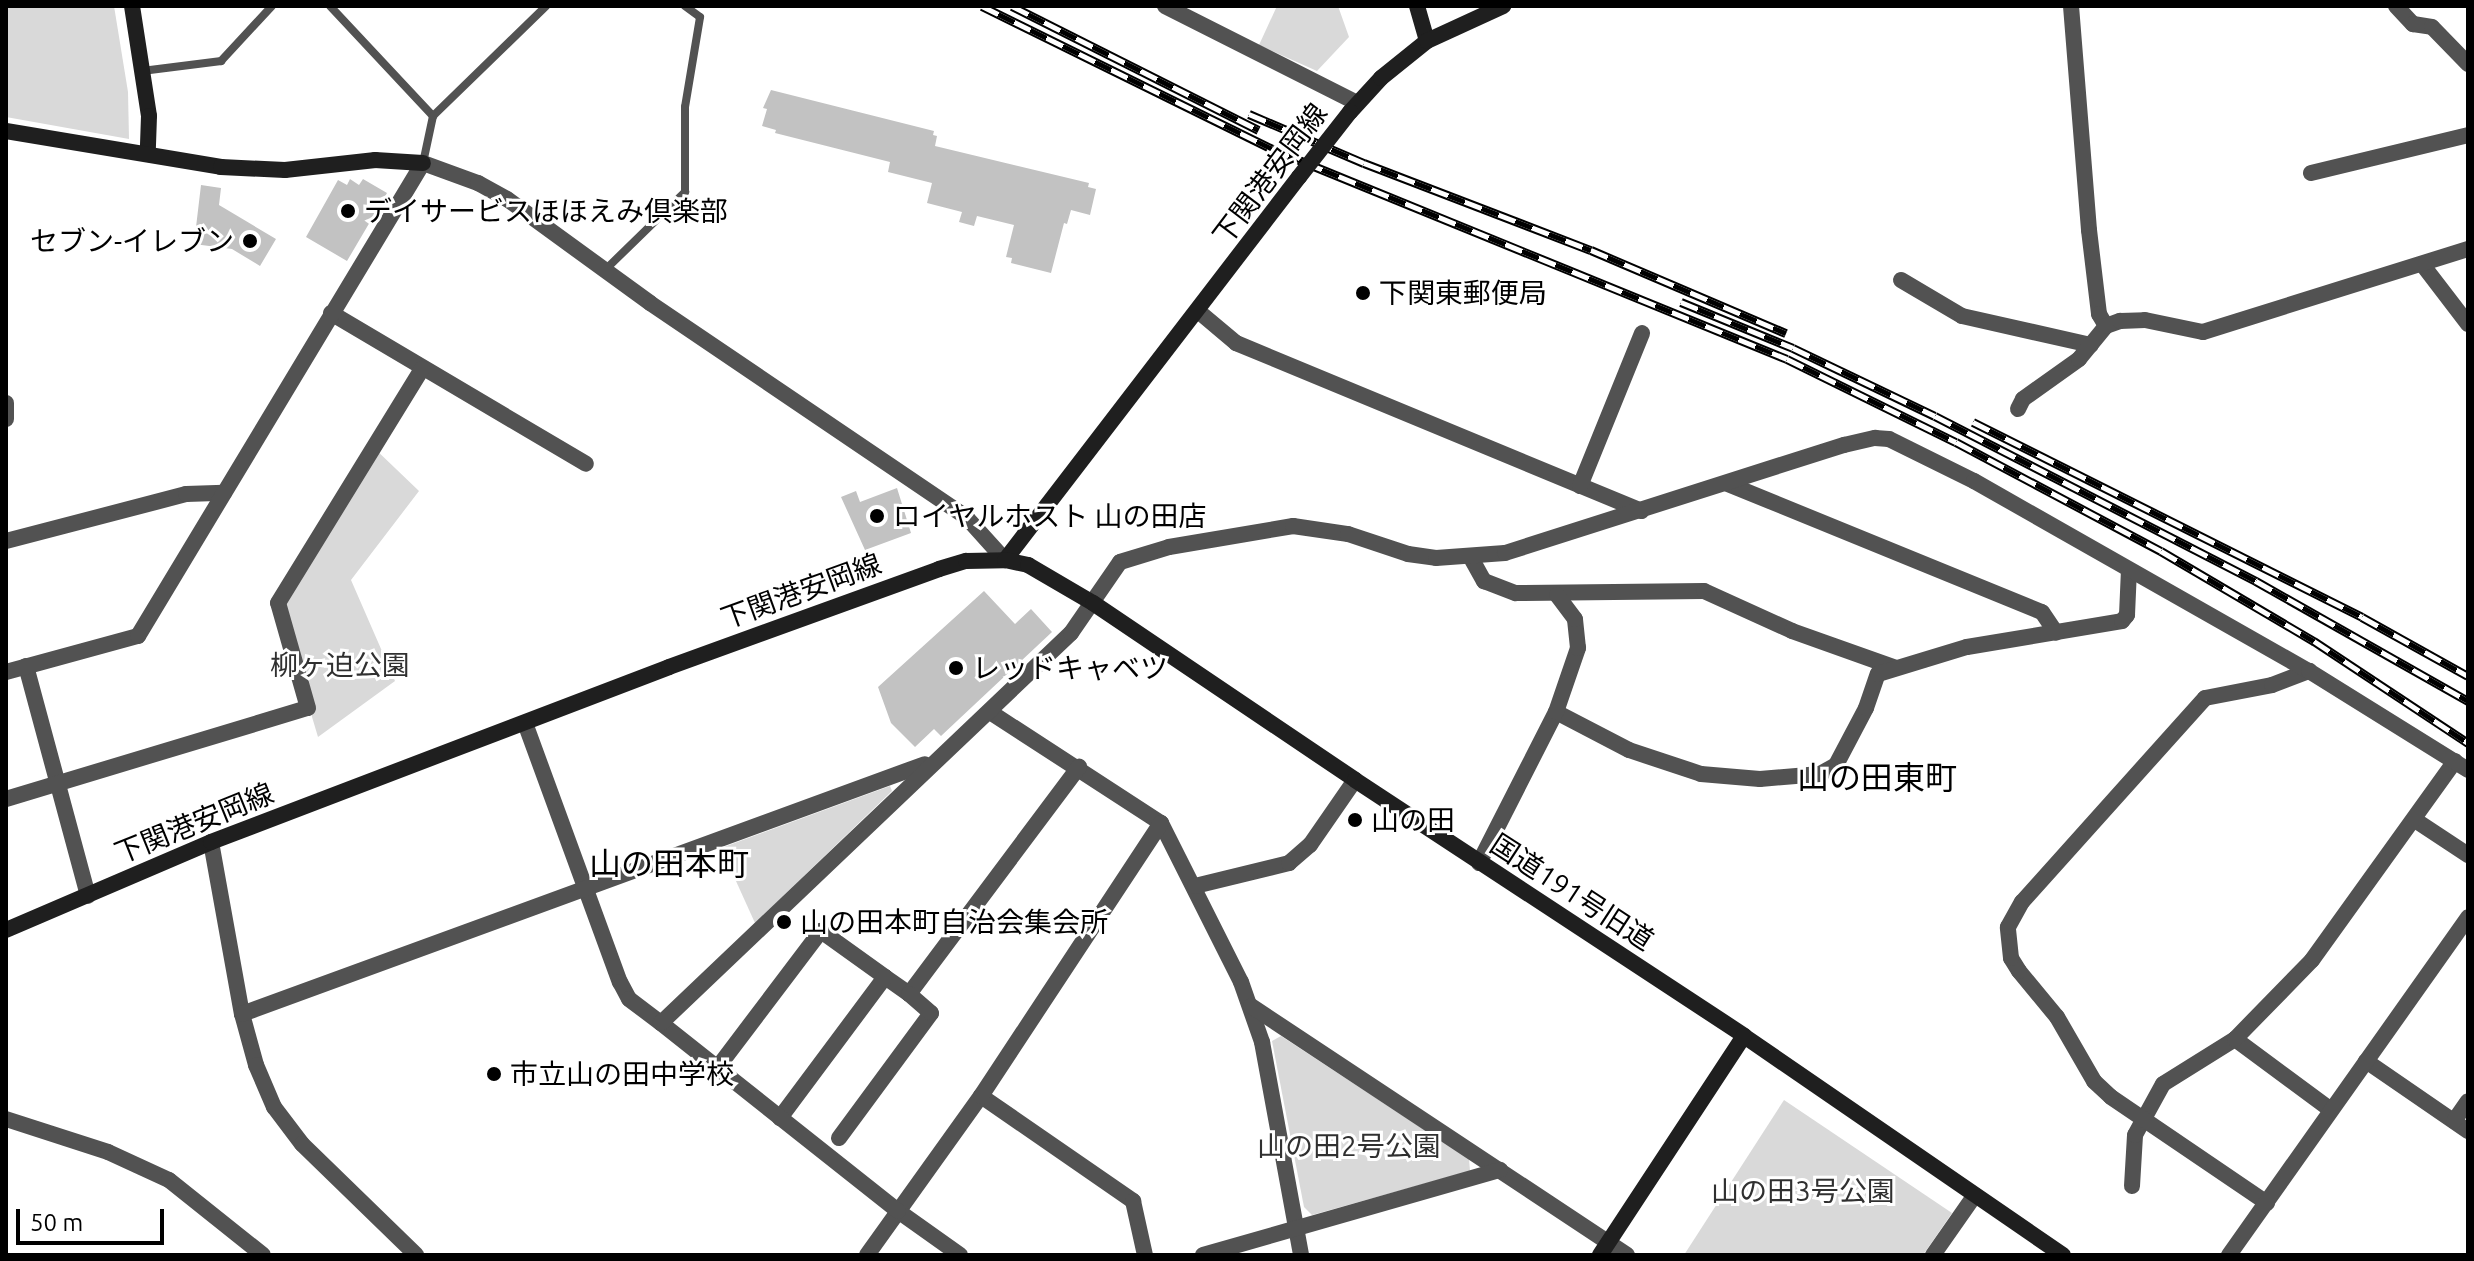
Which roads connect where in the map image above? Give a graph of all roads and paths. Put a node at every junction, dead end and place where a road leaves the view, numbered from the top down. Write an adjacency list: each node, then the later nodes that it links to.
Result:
1 (132, 6): 13 (street)
2 (272, 6): 13 (lane)
3 (330, 6): 15 (lane)
4 (546, 6): 15 (lane)
5 (685, 6): 23 (lane)
6 (1165, 6): 14 (street)
7 (1417, 6): 11 (street)
8 (1503, 6): 11 (street, 下関港安岡線)
9 (2071, 6): 28 (street)
10 (2396, 6): 12 (street)
11 (1427, 41): 14 (street, 下関港安岡線)
12 (2468, 64)
13 (142, 71): 18 (street)
14 (1353, 108): 25 (street, 下関港安岡線, bridge)
15 (433, 116): 19 (lane)
16 (6, 131): 18 (street)
17 (2468, 135): 20 (street)
18 (148, 154): 19 (street)
19 (423, 163): 23 (street); 26 (street)
20 (2311, 173)
21 (2468, 249): 22 (street)
22 (2422, 264): 27 (street); 28 (street)
23 (605, 271): 42 (street)
24 (1901, 280): 30 (street)
25 (1198, 311): 37 (street); 42 (street, 下関港安岡線)
26 (331, 313): 31 (street); 38 (street)
27 (2468, 324)
28 (2106, 326): 30 (street)
29 (1642, 333): 37 (street)
30 (2091, 345): 33 (street)
31 (422, 369): 35 (street); 58 (street)
32 (6, 403): 34 (street)
33 (2018, 409)
34 (6, 419)
35 (586, 464)
36 (1728, 484): 39 (street); 43 (street); 46 (street)
37 (1580, 486): 39 (street)
38 (224, 493): 40 (street); 47 (street)
39 (1642, 511): 41 (street)
40 (6, 541)
41 (1470, 556): 44 (street); 45 (street)
42 (1005, 560): 45 (street, 国道191号旧道); 53 (street, 下関港安岡線)
43 (2129, 570): 46 (street); 49 (street)
44 (1557, 595): 48 (street); 52 (street)
45 (1093, 603): 51 (street); 57 (street, 国道191号旧道)
46 (2056, 633): 48 (street)
47 (26, 666): 50 (street); 58 (street)
48 (1896, 668): 52 (street)
49 (2309, 671): 55 (street); 83 (street)
50 (6, 672)
51 (990, 712): 54 (street); 56 (street)
52 (1556, 712): 64 (street)
53 (525, 723): 62 (street, 下関港安岡線); 66 (street)
54 (934, 761): 66 (street); 74 (street)
55 (2462, 765): 60 (street)
56 (1079, 767): 61 (street); 71 (street)
57 (1355, 780): 64 (street, 国道191号旧道); 65 (street)
58 (56, 784): 59 (street); 67 (street)
59 (6, 799)
60 (2415, 820): 63 (street); 76 (street)
61 (1161, 823): 65 (street); 79 (street)
62 (211, 842): 67 (street, 下関港安岡線); 73 (street)
63 (2468, 855)
64 (1479, 863): 75 (street, 国道191号旧道)
65 (1195, 886): 72 (street)
66 (584, 891): 73 (street); 74 (street)
67 (88, 896): 69 (street, 下関港安岡線)
68 (2468, 917): 77 (street)
69 (6, 930)
70 (885, 977): 71 (street); 78 (street); 82 (street)
71 (909, 994): 86 (street)
72 (1251, 1006): 87 (street); 92 (street)
73 (242, 1014): 95 (street)
74 (661, 1023): 78 (street)
75 (1744, 1036): 89 (street, 国道191号旧道); 93 (street)
76 (2235, 1039): 81 (street); 83 (street)
77 (2366, 1061): 81 (street); 85 (street)
78 (718, 1067): 82 (street)
79 (981, 1096): 91 (street); 98 (street)
80 (2468, 1101): 85 (street)
81 (2331, 1110): 90 (street)
82 (780, 1118): 91 (street)
83 (2142, 1118): 88 (street); 90 (street)
84 (6, 1119): 94 (street)
85 (2461, 1126)
86 (839, 1138)
87 (1500, 1170): 92 (street); 93 (street)
88 (2132, 1186)
89 (1975, 1195): 102 (street); 103 (street, 国道191号旧道)
90 (2267, 1203): 104 (street)
91 (898, 1211): 96 (street); 97 (street)
92 (1297, 1229): 99 (street); 100 (street)
93 (1605, 1249): 101 (street)
94 (263, 1255)
95 (416, 1255)
96 (867, 1255)
97 (960, 1255)
98 (1145, 1255)
99 (1203, 1255)
100 (1301, 1255)
101 (1627, 1255)
102 (1933, 1255)
103 (2063, 1255)
104 (2229, 1255)

